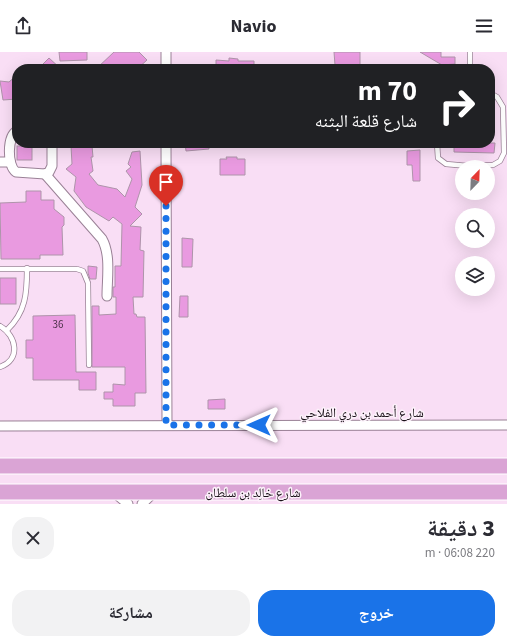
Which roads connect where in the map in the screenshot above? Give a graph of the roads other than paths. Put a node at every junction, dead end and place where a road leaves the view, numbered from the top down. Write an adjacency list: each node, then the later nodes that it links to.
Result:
1 (166, 52): 3 (street)
2 (470, 52): 4 (lane)
3 (166, 64)
4 (470, 64)
5 (495, 96): 14 (lane)
6 (12, 134): 8 (street)
7 (0, 142): 8 (street)
8 (10, 142): 13 (street)
9 (52, 148): 16 (street)
10 (166, 148): 24 (street)
11 (437, 148): 15 (lane)
12 (0, 162): 13 (street)
13 (10, 162): 16 (street)
14 (495, 164)
15 (455, 165)
16 (45, 174): 19 (street)
17 (27, 268): 18 (lane); 21 (lane); 22 (lane)
18 (0, 269)
19 (107, 296)
20 (0, 326): 21 (lane)
21 (7, 330): 23 (lane)
22 (89, 365)
23 (0, 367)
24 (166, 425): 25 (street, شارع أحمد بن دري الفلاحي); 26 (street, شارع أحمد بن دري الفلاحي)
25 (507, 425)
26 (0, 426)
27 (0, 458): 29 (main road)
28 (0, 466): 29 (main road, شارع خالِد بن سلطان)
29 (61, 466): 30 (main road, شارع خالِد بن سلطان)
30 (507, 466)
31 (0, 492): 32 (main road, شارع خالِد بن سلطان)
32 (114, 492): 33 (main road, شارع خالِد بن سلطان); 35 (street)
33 (154, 492): 34 (main road, شارع خالِد بن سلطان); 36 (street)
34 (507, 492)
35 (128, 504)
36 (142, 504)

